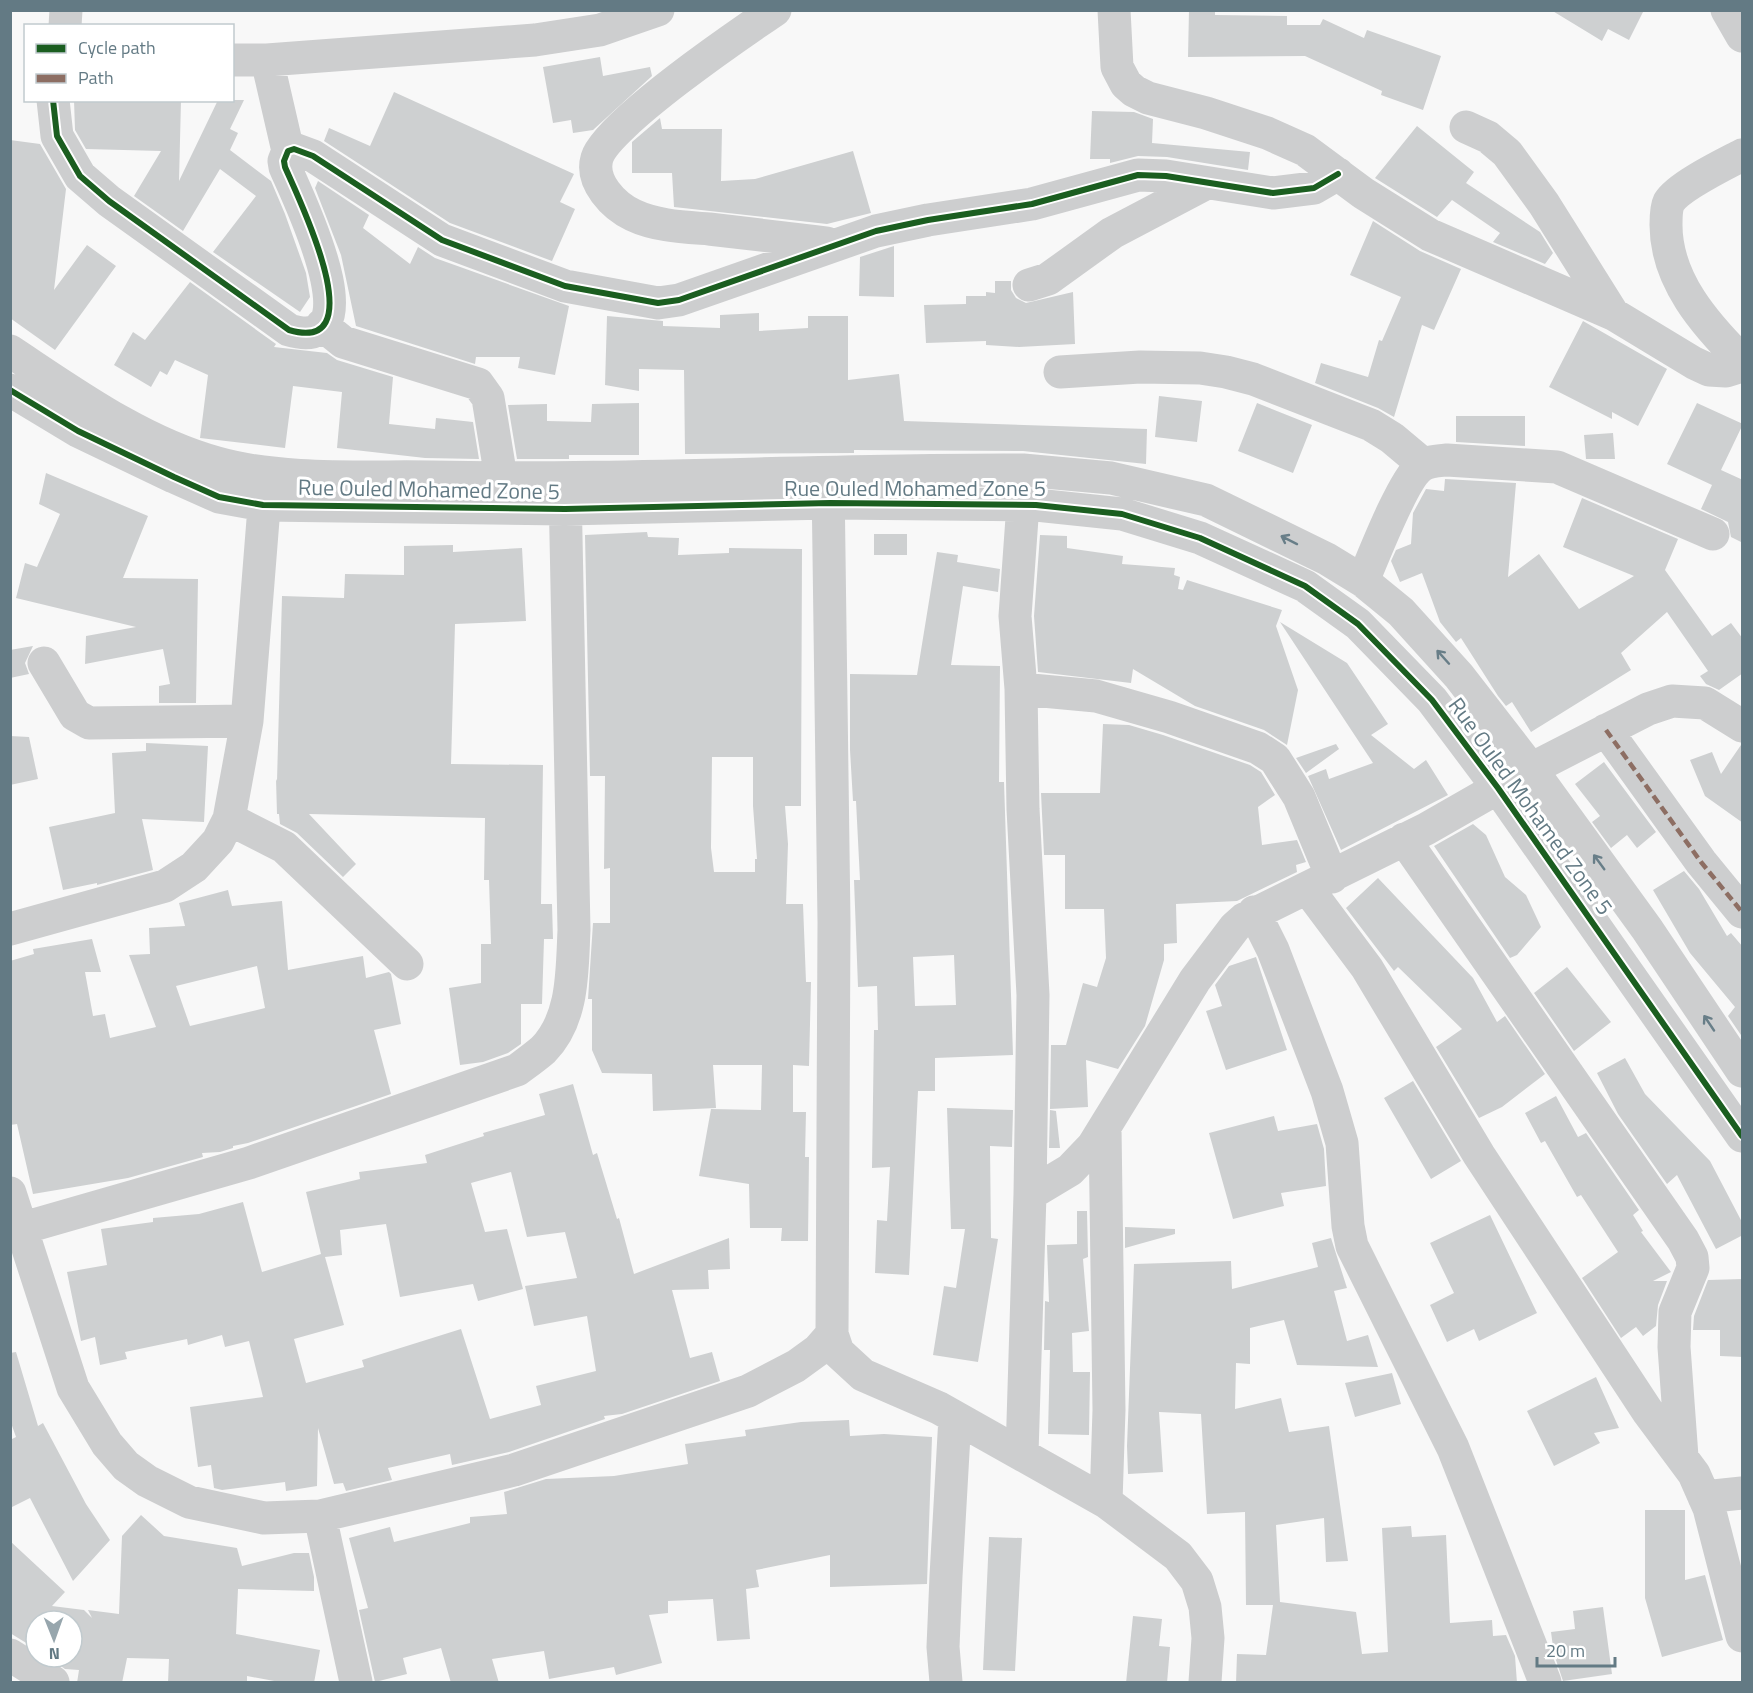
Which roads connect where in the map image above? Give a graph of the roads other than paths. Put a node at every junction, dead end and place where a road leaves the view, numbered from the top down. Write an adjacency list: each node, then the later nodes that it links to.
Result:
1 (658, 10): 7 (street)
2 (775, 10): 14 (street)
3 (1114, 10): 12 (street)
4 (1727, 10): 5 (street)
5 (1743, 36)
6 (234, 60): 7 (street)
7 (267, 60): 10 (street)
8 (53, 102): 17 (street)
9 (1466, 127): 16 (street)
10 (288, 151): 14 (street); 17 (street)
11 (1743, 155): 19 (street)
12 (1338, 174): 13 (street); 16 (street)
13 (1207, 183): 14 (street); 15 (street)
14 (835, 244)
15 (1029, 285)
16 (1613, 314): 20 (street)
17 (322, 325): 26 (street)
18 (10, 351): 24 (street, Rue Ouled Mohamed Zone 5)
19 (1743, 361)
20 (1743, 366)
21 (1060, 372): 23 (street)
22 (10, 390): 29 (street, Rue Ouled Mohamed Zone 5)
23 (1423, 464): 31 (street); 32 (street)
24 (267, 471): 26 (street, Rue Ouled Mohamed Zone 5); 29 (street)
25 (564, 477): 26 (street, Rue Ouled Mohamed Zone 5); 27 (street, Rue Ouled Mohamed Zone 5); 30 (street)
26 (501, 478)
27 (829, 488): 28 (street, Rue Ouled Mohamed Zone 5); 30 (street, Rue Ouled Mohamed Zone 5); 32 (street, Rue Ouled Mohamed Zone 5, one-way to 27); 53 (street)
28 (1023, 504): 34 (street); 39 (street, Rue Ouled Mohamed Zone 5)
29 (263, 505): 30 (street, Rue Ouled Mohamed Zone 5); 35 (street)
30 (565, 509): 52 (street)
31 (1713, 534)
32 (1363, 581): 38 (street, Rue Ouled Mohamed Zone 5, one-way to 32)
33 (44, 663): 35 (street)
34 (1021, 689): 42 (street); 51 (street)
35 (247, 721): 40 (street)
36 (1743, 726): 37 (street)
37 (1606, 730): 38 (street); 44 (street)
38 (1531, 769): 39 (street); 47 (street, Rue Ouled Mohamed Zone 5, one-way to 38)
39 (1498, 788): 41 (street); 49 (street, Rue Ouled Mohamed Zone 5)
40 (229, 819): 45 (street); 46 (street)
41 (1404, 840): 42 (street); 56 (street)
42 (1320, 883): 43 (street); 56 (street)
43 (1254, 912): 48 (street); 67 (street)
44 (1743, 912)
45 (10, 929)
46 (407, 964)
47 (1743, 1071)
48 (1106, 1128): 51 (street); 59 (street)
49 (1743, 1136)
50 (10, 1193): 52 (street)
51 (1030, 1194): 55 (street)
52 (23, 1228): 60 (street)
53 (832, 1334): 54 (street); 60 (street)
54 (955, 1417): 55 (street); 65 (street)
55 (1022, 1454): 59 (street)
56 (1682, 1457): 58 (street)
57 (1743, 1493): 58 (street)
58 (1704, 1497): 61 (street)
59 (1106, 1502): 66 (street)
60 (320, 1516): 64 (street)
61 (1743, 1636)
62 (10, 1655): 63 (street)
63 (53, 1683)
64 (356, 1683)
65 (946, 1683)
66 (1205, 1683)
67 (1545, 1683)

